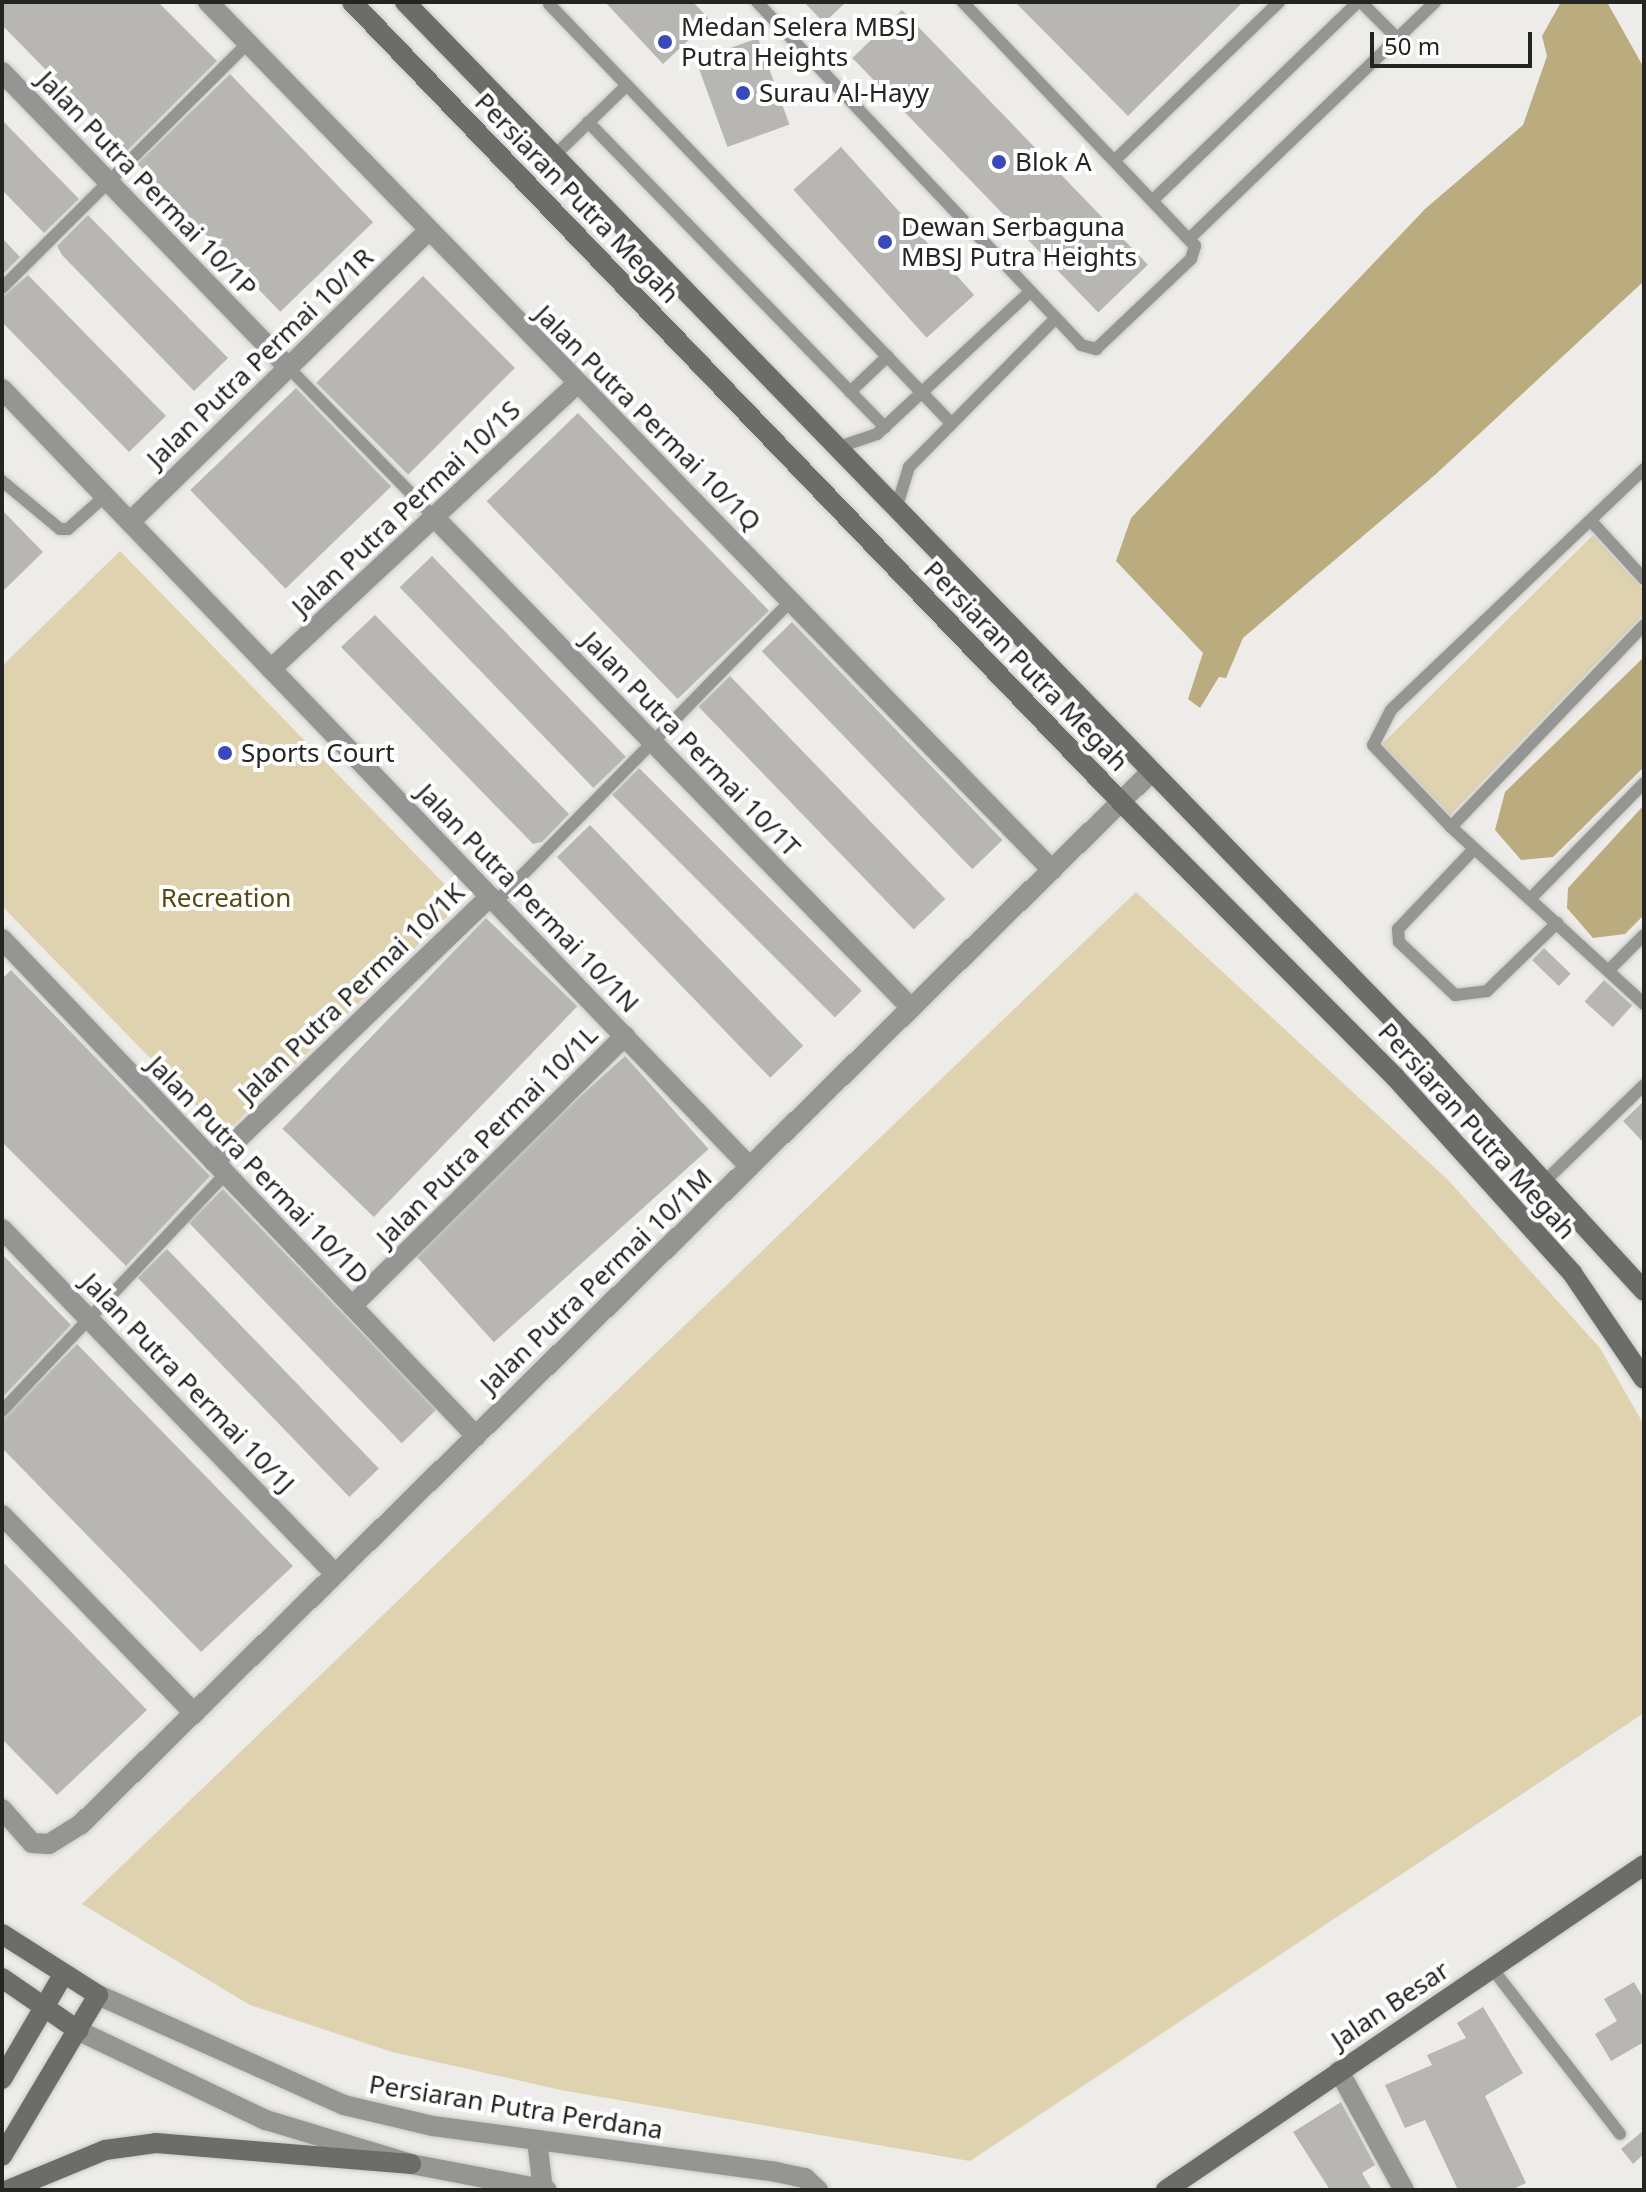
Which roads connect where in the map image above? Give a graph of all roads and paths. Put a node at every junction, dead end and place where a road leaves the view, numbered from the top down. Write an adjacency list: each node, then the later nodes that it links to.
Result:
1 (208, 2): 11 (street, Jalan Putra Permai 10/1Q)
2 (352, 2): 47 (street, Persiaran Putra Megah)
3 (405, 2): 15 (street, Persiaran Putra Megah)
4 (757, 2): 22 (lane)
5 (963, 2): 16 (lane)
6 (1279, 2): 16 (lane)
7 (1360, 2): 10 (lane); 18 (lane)
8 (1435, 2): 10 (lane)
9 (549, 4): 13 (lane)
10 (1398, 39): 20 (lane)
11 (249, 42): 17 (lane); 19 (street, Jalan Putra Permai 10/1Q)
12 (2, 72): 17 (street, Jalan Putra Permai 10/1P)
13 (627, 85): 14 (lane); 24 (lane)
14 (588, 122): 15 (lane); 28 (lane)
15 (553, 157): 32 (street, Persiaran Putra Megah)
16 (1115, 160): 18 (lane)
17 (108, 182): 21 (lane); 25 (street, Jalan Putra Permai 10/1P)
18 (1154, 199): 20 (lane)
19 (427, 232): 25 (street, Jalan Putra Permai 10/1R); 26 (street, Jalan Putra Permai 10/1Q)
20 (1191, 237): 23 (lane)
21 (2, 288)
22 (1030, 292): 23 (lane); 29 (lane)
23 (1055, 319): 30 (lane)
24 (888, 356): 28 (lane); 29 (lane)
25 (288, 367): 37 (lane); 38 (street, Jalan Putra Permai 10/1R)
26 (577, 384): 37 (street, Jalan Putra Permai 10/1S); 41 (street, Jalan Putra Permai 10/1Q)
27 (2, 389): 35 (street, Jalan Putra Permai 10/1N)
28 (850, 392): 31 (lane)
29 (923, 393): 30 (lane); 31 (lane)
30 (951, 423): 36 (lane)
31 (881, 431): 32 (lane)
32 (834, 448): 36 (street, Persiaran Putra Megah)
33 (1644, 469): 39 (lane)
34 (2, 481): 35 (lane)
35 (105, 496): 38 (street, Jalan Putra Permai 10/1N)
36 (896, 512): 45 (street, Persiaran Putra Megah)
37 (434, 517): 43 (street, Jalan Putra Permai 10/1S); 44 (street, Jalan Putra Permai 10/1T)
38 (130, 522): 43 (street, Jalan Putra Permai 10/1N)
39 (1592, 522): 40 (lane); 48 (lane)
40 (1644, 579)
41 (793, 599): 44 (lane); 50 (street, Jalan Putra Permai 10/1Q)
42 (1644, 625): 48 (lane)
43 (271, 669): 52 (street, Jalan Putra Permai 10/1N)
44 (655, 744): 52 (lane); 58 (street, Jalan Putra Permai 10/1T)
45 (1149, 774): 47 (street, Jalan Putra Permai 10/1M); 63 (street, Persiaran Putra Megah)
46 (1644, 783): 51 (lane)
47 (1121, 802): 50 (street, Jalan Putra Permai 10/1M); 68 (street, Persiaran Putra Megah)
48 (1451, 827): 49 (lane)
49 (1474, 849): 51 (lane); 53 (lane)
50 (1052, 870): 58 (street, Jalan Putra Permai 10/1M)
51 (1532, 897): 53 (lane)
52 (493, 899): 59 (street, Jalan Putra Permai 10/1N); 62 (street, Jalan Putra Permai 10/1K)
53 (1557, 923): 56 (lane)
54 (1644, 935): 56 (lane)
55 (2, 939): 62 (street, Jalan Putra Permai 10/1D)
56 (1609, 970): 57 (lane)
57 (1644, 1004)
58 (911, 1008): 61 (street, Jalan Putra Permai 10/1M)
59 (625, 1036): 61 (street, Jalan Putra Permai 10/1N); 66 (street, Jalan Putra Permai 10/1L)
60 (1644, 1085): 63 (lane)
61 (750, 1167): 70 (street, Jalan Putra Permai 10/1M)
62 (219, 1168): 66 (street, Jalan Putra Permai 10/1D); 67 (lane)
63 (1544, 1182): 65 (street, Persiaran Putra Megah)
64 (2, 1229): 67 (street, Jalan Putra Permai 10/1J)
65 (1644, 1291)
66 (352, 1306): 70 (street, Jalan Putra Permai 10/1D)
67 (90, 1317): 69 (lane); 72 (street, Jalan Putra Permai 10/1J)
68 (1644, 1379)
69 (2, 1411)
70 (476, 1436): 72 (street, Jalan Putra Permai 10/1M)
71 (2, 1515): 73 (street)
72 (335, 1574): 73 (street, Jalan Putra Permai 10/1M)
73 (194, 1713): 74 (street, Jalan Putra Permai 10/1M)
74 (2, 1809)
75 (1641, 1872): 77 (street, Jalan Besar)
76 (2, 1934): 78 (street, Persiaran Putra Perdana)
77 (1491, 1967): 83 (street, Jalan Besar); 85 (lane)
78 (63, 1975): 80 (street, Persiaran Putra Perdana); 81 (street)
79 (2, 1978): 81 (street)
80 (98, 1995): 82 (street); 86 (street, Persiaran Putra Perdana)
81 (44, 2008): 82 (street); 84 (street)
82 (79, 2031): 87 (street); 88 (street)
83 (1339, 2071): 92 (street, Jalan Besar); 93 (street)
84 (2, 2079)
85 (1620, 2134)
86 (537, 2140): 90 (street); 91 (street, Persiaran Putra Perdana)
87 (2, 2156)
88 (411, 2164): 89 (street); 90 (street)
89 (8, 2190)
90 (544, 2190)
91 (818, 2190)
92 (1166, 2190)
93 (1404, 2190)

